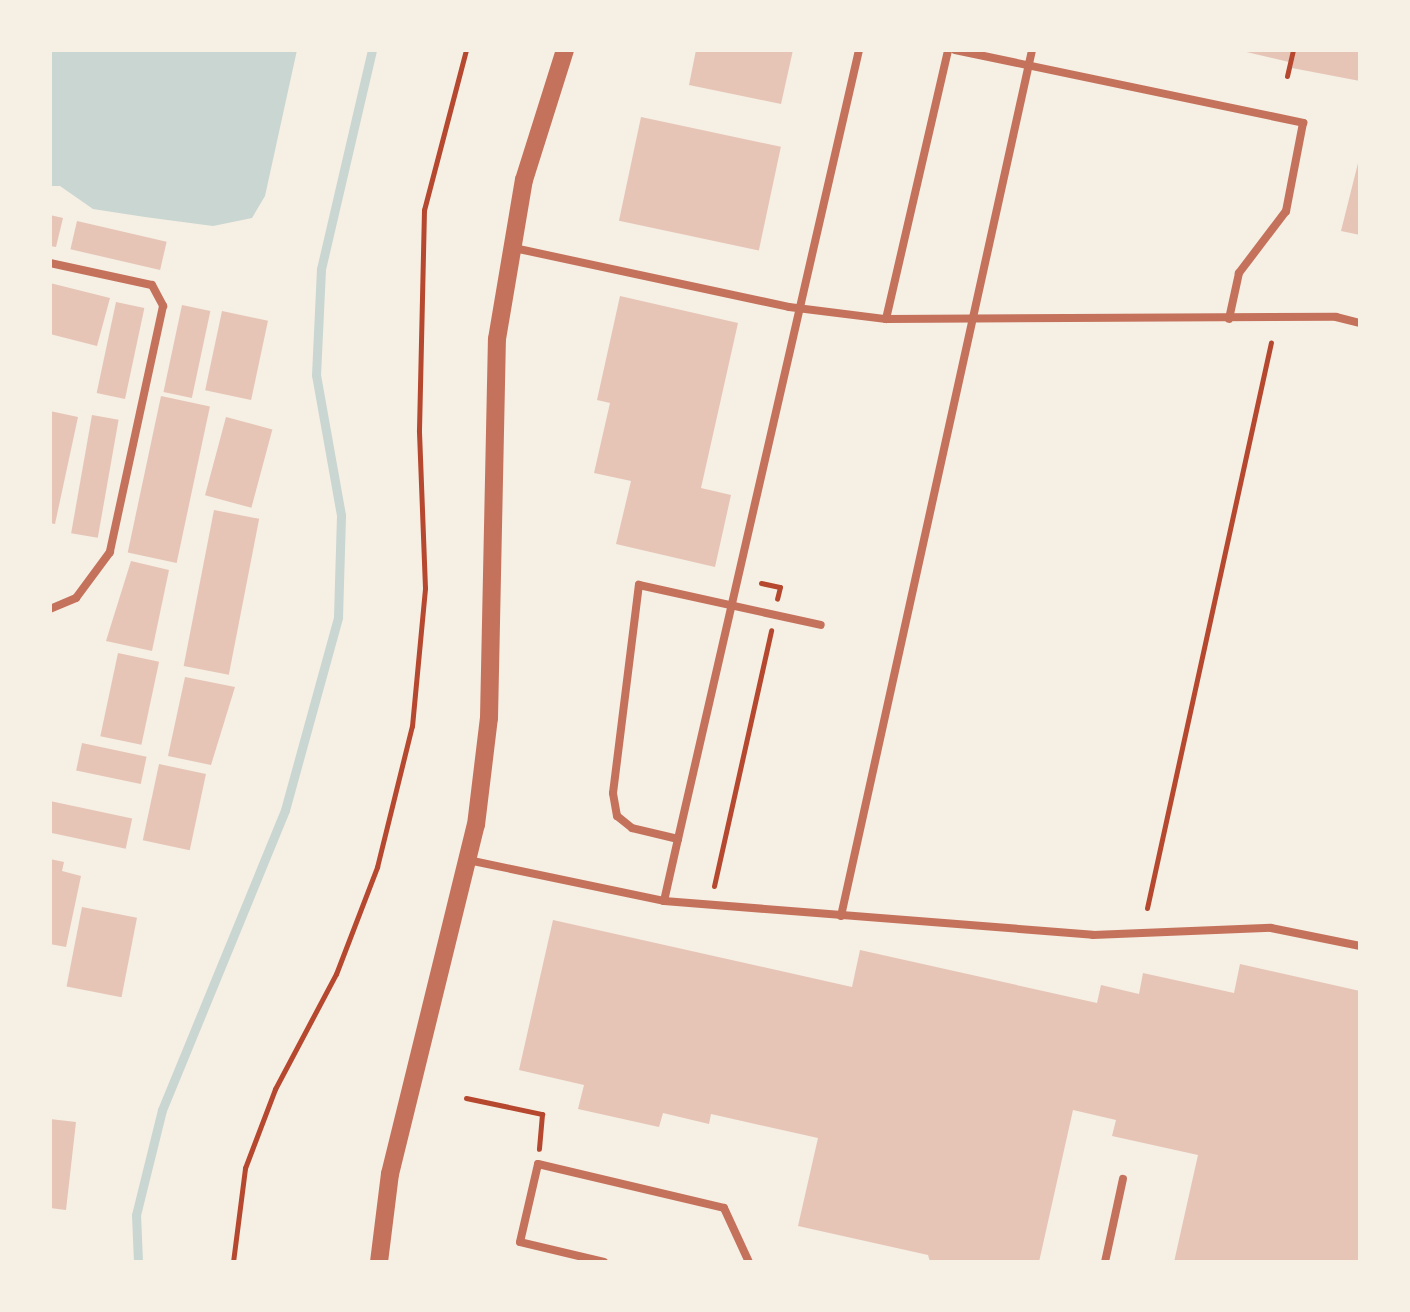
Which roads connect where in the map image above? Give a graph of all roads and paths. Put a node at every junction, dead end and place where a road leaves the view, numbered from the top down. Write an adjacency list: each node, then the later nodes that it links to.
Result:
1 (466, 50): 32 (path)
2 (565, 50): 9 (street)
3 (859, 50): 11 (lane)
4 (951, 50): 7 (lane); 12 (lane)
5 (1032, 50): 7 (lane)
6 (1293, 50): 8 (path)
7 (1028, 67): 13 (lane); 14 (lane)
8 (1287, 76)
9 (510, 247): 11 (lane); 23 (street)
10 (50, 263): 19 (lane)
11 (800, 309): 12 (lane); 18 (lane)
12 (886, 319): 14 (lane)
13 (1229, 319): 14 (lane); 15 (lane)
14 (972, 320): 27 (lane)
15 (1360, 323)
16 (1271, 342): 26 (path)
17 (761, 584): 20 (path)
18 (729, 605): 20 (lane); 22 (lane); 22 (lane)
19 (50, 609)
20 (774, 615): 21 (lane); 24 (path)
21 (821, 625)
22 (678, 839): 25 (lane)
23 (468, 860): 25 (lane); 33 (street)
24 (714, 886)
25 (664, 901): 27 (lane)
26 (1147, 908)
27 (841, 916): 28 (lane)
28 (1360, 946)
29 (466, 1098): 30 (path)
30 (538, 1164): 34 (lane); 35 (lane)
31 (1124, 1180): 36 (lane)
32 (234, 1262)
33 (378, 1262)
34 (604, 1262)
35 (749, 1262)
36 (1105, 1262)

